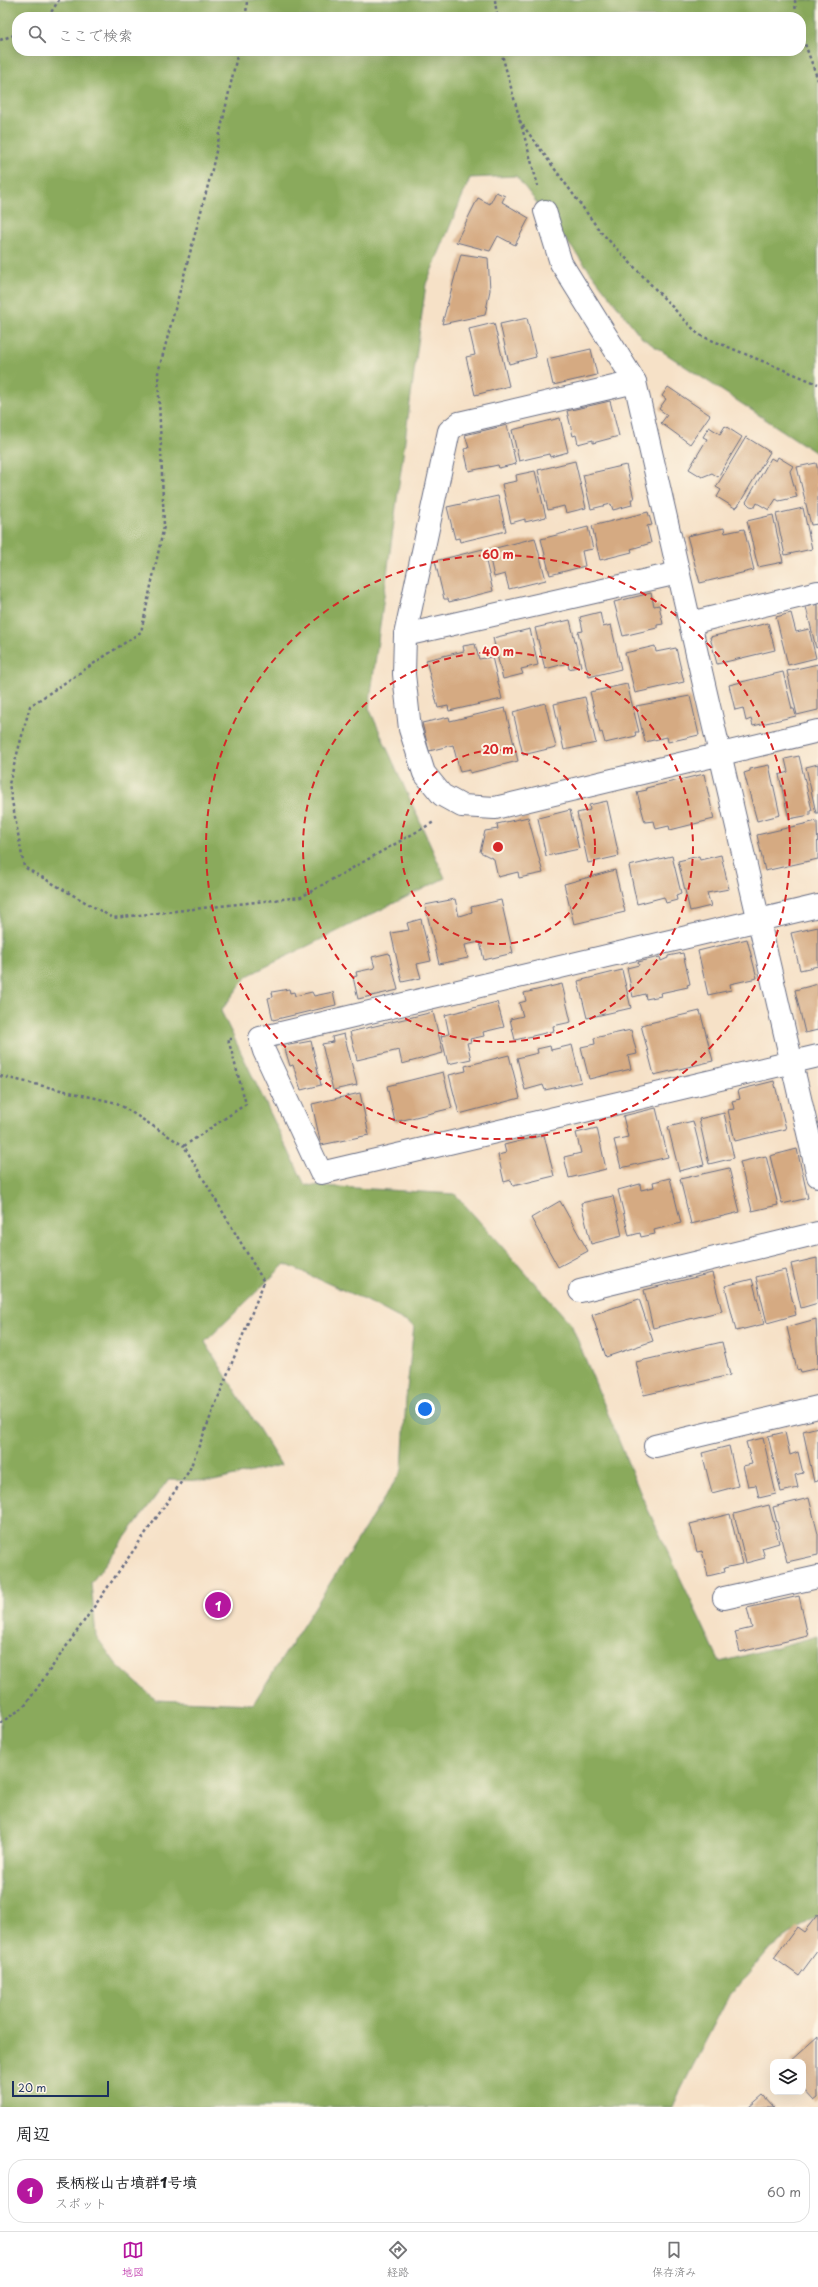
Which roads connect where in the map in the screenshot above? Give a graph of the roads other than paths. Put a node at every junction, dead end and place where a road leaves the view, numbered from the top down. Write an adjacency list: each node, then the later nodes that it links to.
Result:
1 (545, 211): 2 (street)
2 (635, 382): 3 (street); 6 (street)
3 (678, 574): 5 (street); 6 (street)
4 (818, 592): 5 (street)
5 (690, 623): 8 (street)
6 (405, 635): 8 (street)
7 (818, 732): 8 (street)
8 (720, 756): 10 (street)
9 (818, 906): 10 (street)
10 (759, 920): 12 (street); 12 (street)
11 (818, 1056): 12 (street)
12 (792, 1062): 13 (street)
13 (818, 1176)
14 (818, 1233): 15 (street)
15 (580, 1291)
16 (818, 1407): 17 (street)
17 (655, 1446)
18 (818, 1577): 19 (street)
19 (724, 1598)

